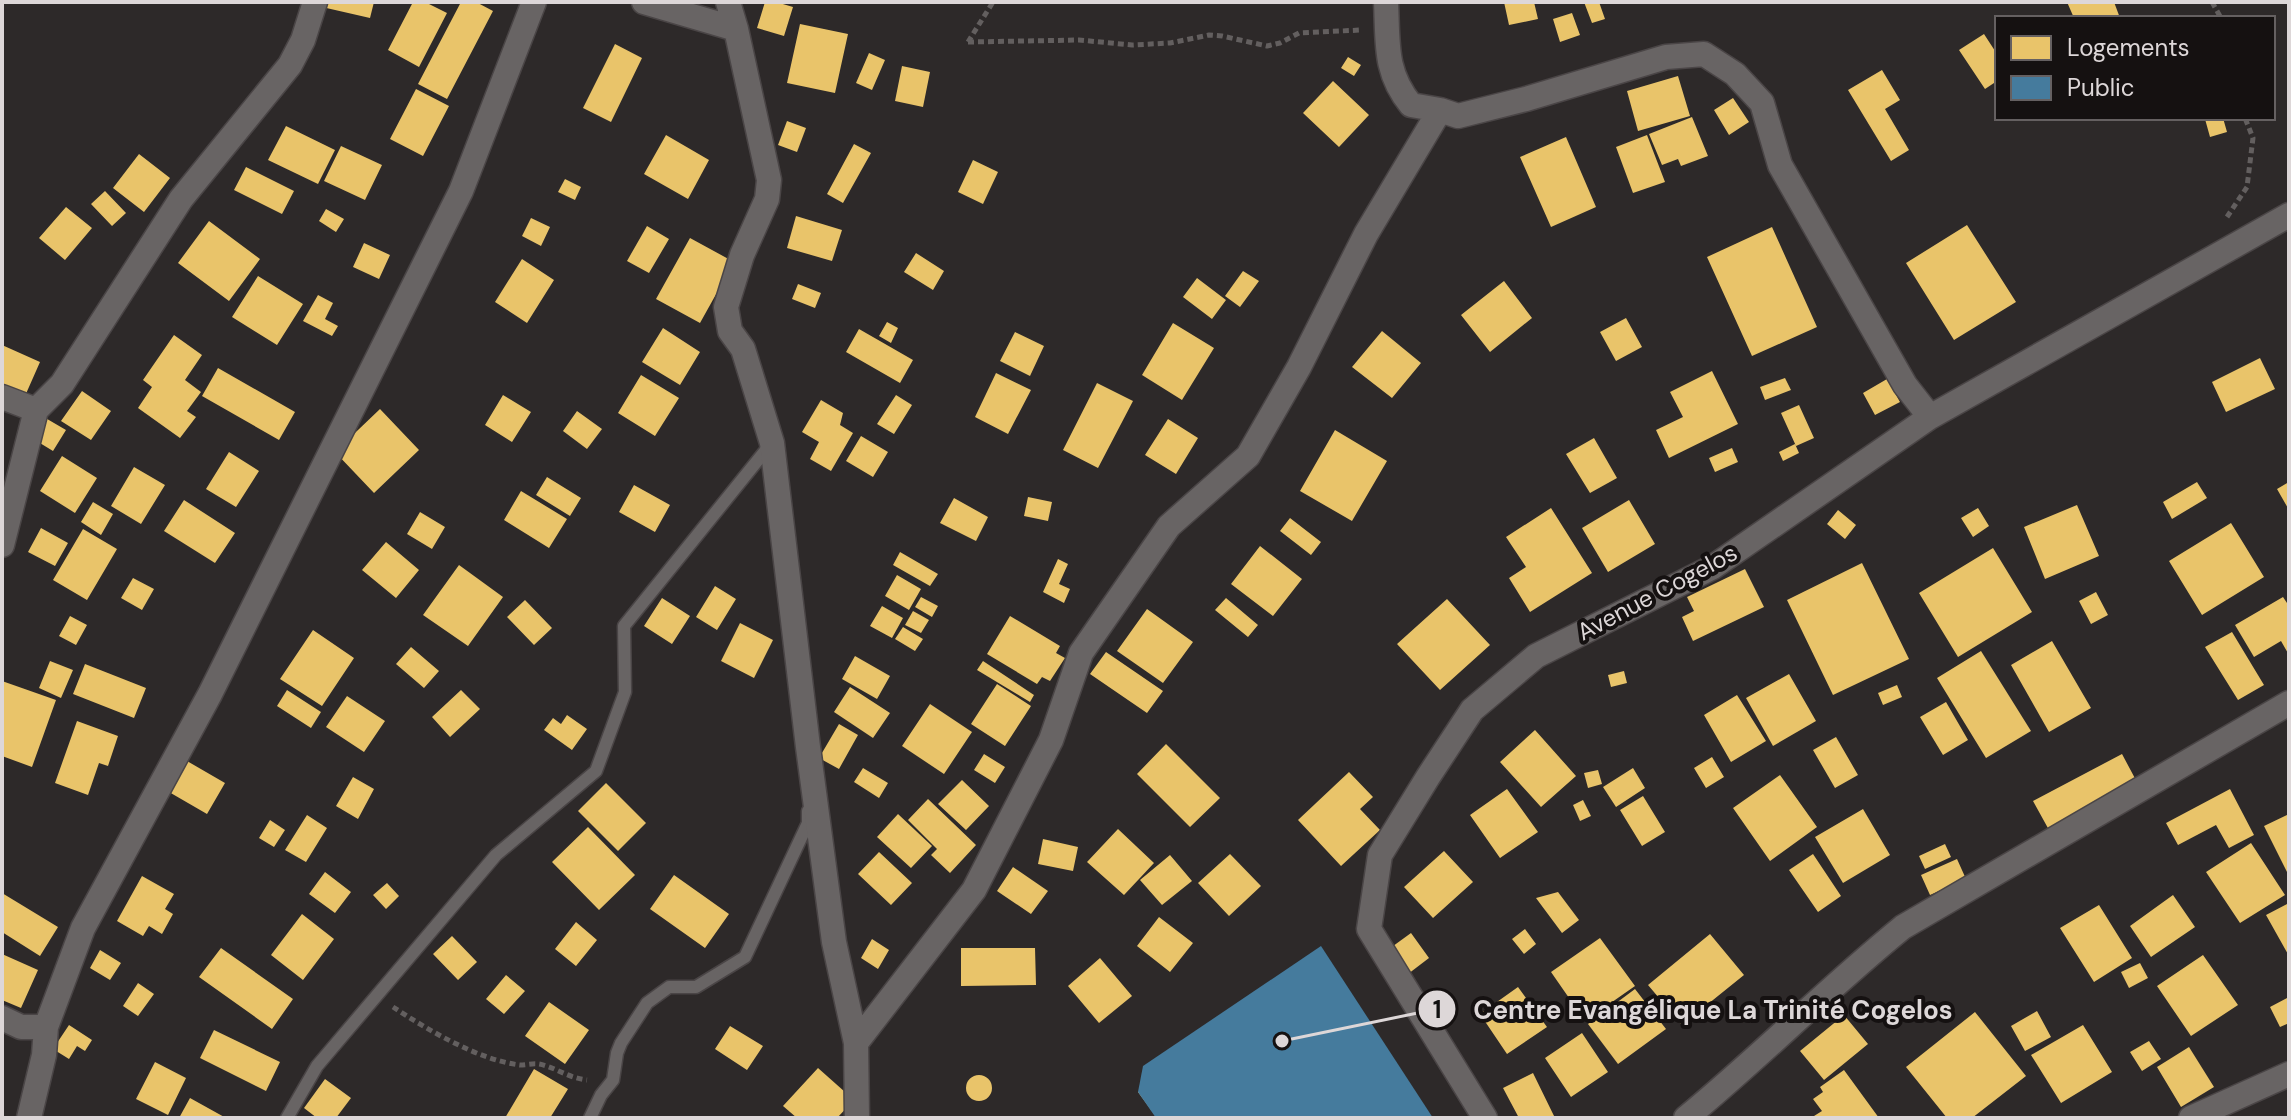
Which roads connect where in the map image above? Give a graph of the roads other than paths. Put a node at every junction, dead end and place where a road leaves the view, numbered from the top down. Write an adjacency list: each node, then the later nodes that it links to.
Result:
1 (315, 2): 10 (street)
2 (534, 2): 17 (street)
3 (644, 2): 6 (street)
4 (728, 2): 6 (street)
5 (1386, 2): 7 (street)
6 (736, 29): 12 (street)
7 (1440, 110): 11 (street); 18 (street)
8 (2289, 215): 11 (street, Avenue Cogelos)
9 (2, 397): 10 (street)
10 (36, 410): 13 (street)
11 (1930, 417): 24 (street, Avenue Cogelos)
12 (772, 443): 15 (street); 21 (lane)
13 (2, 545)
14 (2289, 703): 25 (street)
15 (808, 747): 18 (street); 22 (lane)
16 (2, 1018): 17 (street)
17 (46, 1027): 20 (street)
18 (856, 1043): 23 (street)
19 (2289, 1074): 26 (street)
20 (29, 1118)
21 (287, 1118)
22 (590, 1118)
23 (857, 1118)
24 (1485, 1118)
25 (1686, 1118)
26 (2191, 1118)

